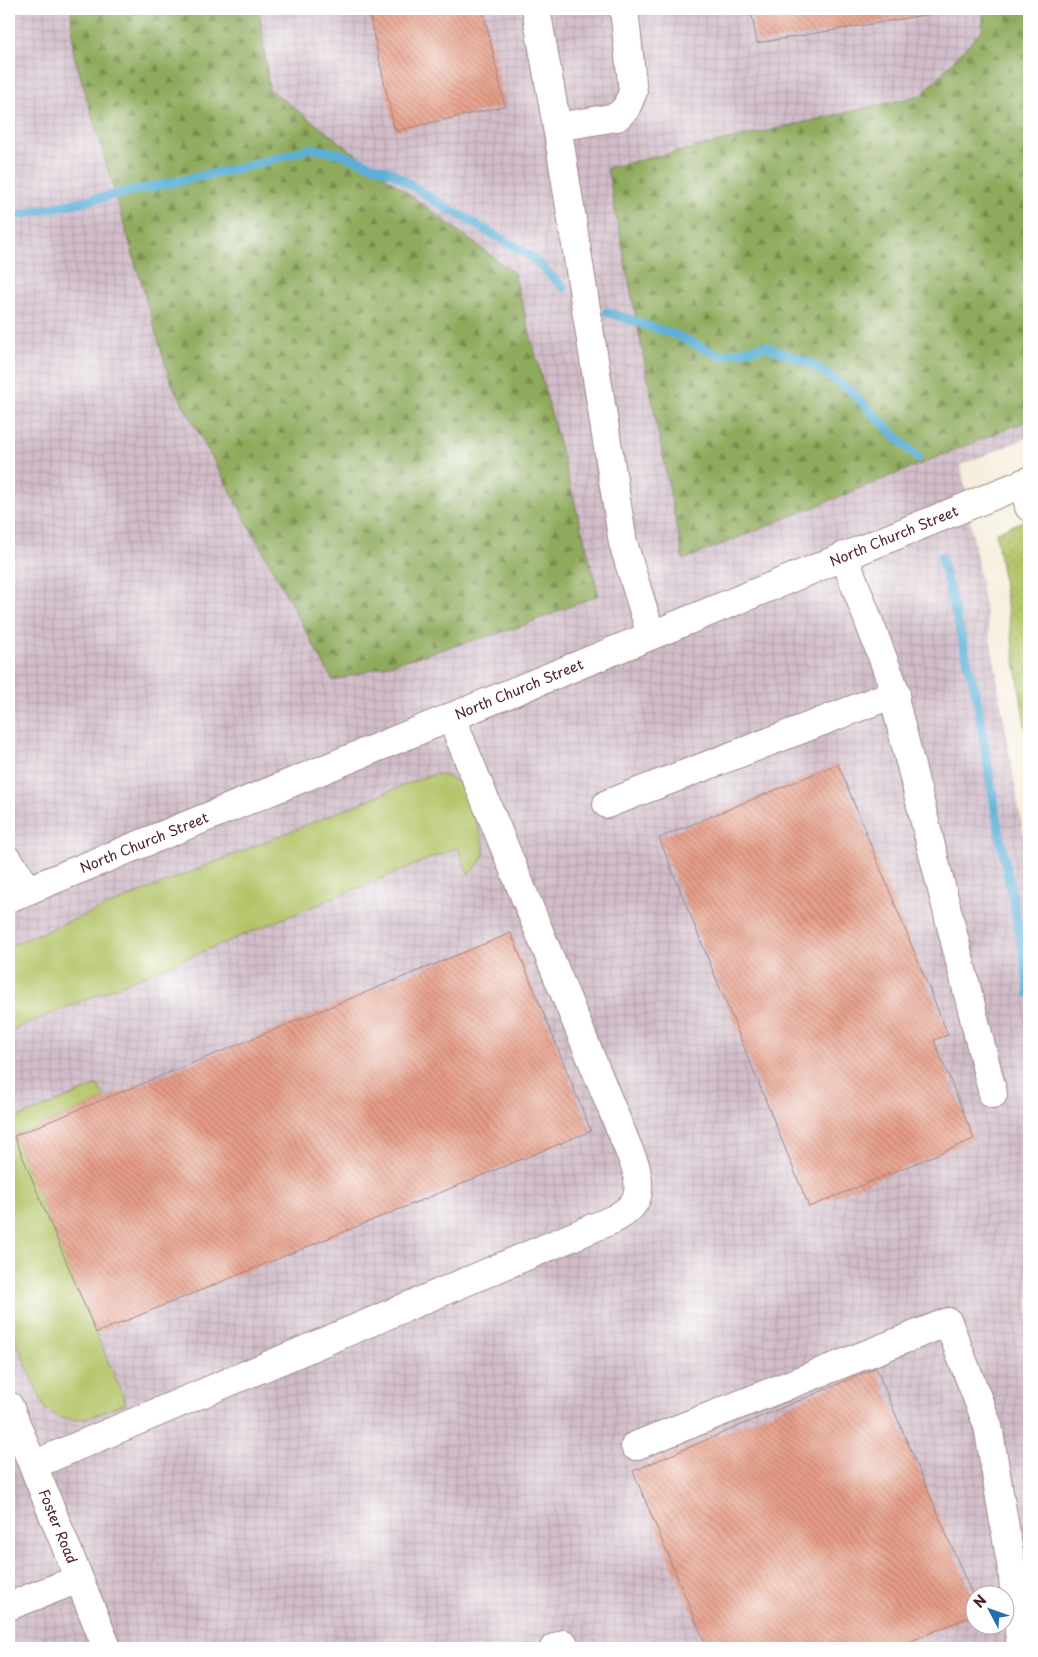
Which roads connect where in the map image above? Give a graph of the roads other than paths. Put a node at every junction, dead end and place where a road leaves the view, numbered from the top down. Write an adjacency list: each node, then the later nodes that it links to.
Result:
1 (536, 9): 3 (main road)
2 (624, 9): 3 (main road)
3 (557, 127): 6 (main road)
4 (1027, 491): 5 (main road, North Church Street)
5 (844, 556): 6 (main road, North Church Street); 7 (main road)
6 (651, 635): 8 (main road, North Church Street)
7 (893, 694): 9 (main road); 12 (main road)
8 (451, 717): 11 (main road, North Church Street); 15 (main road)
9 (607, 804)
10 (9, 861): 11 (main road)
11 (19, 894)
12 (993, 1094)
13 (9, 1406): 15 (main road, Foster Road)
14 (635, 1446): 19 (main road)
15 (22, 1453): 16 (main road, Foster Road)
16 (79, 1579): 17 (main road); 18 (main road, Foster Road)
17 (9, 1606)
18 (107, 1648)
19 (1021, 1648)

